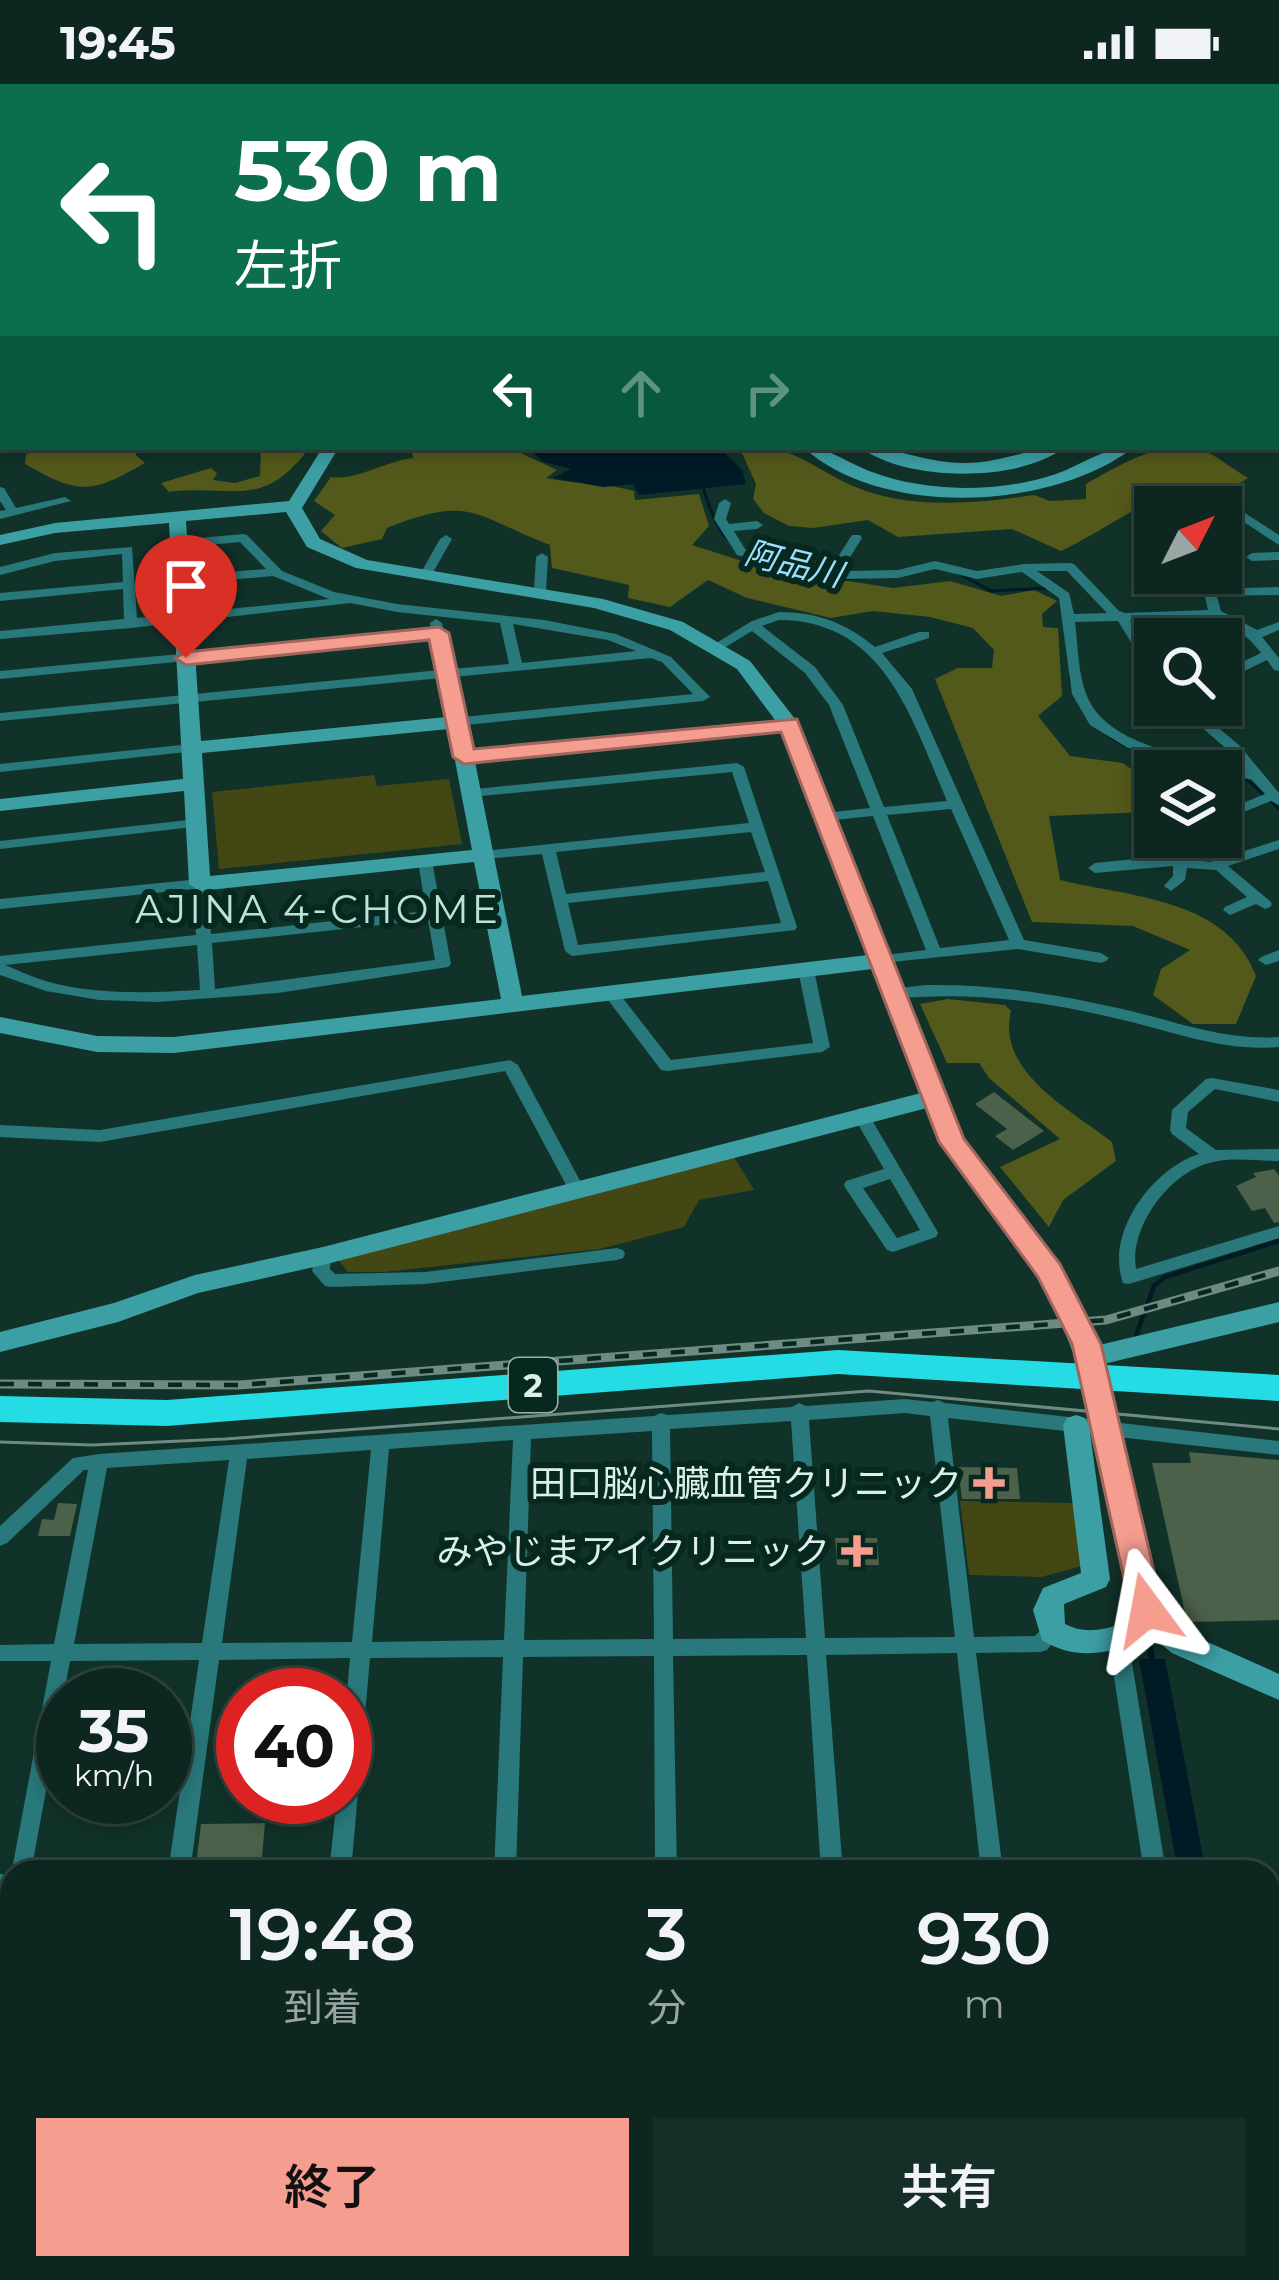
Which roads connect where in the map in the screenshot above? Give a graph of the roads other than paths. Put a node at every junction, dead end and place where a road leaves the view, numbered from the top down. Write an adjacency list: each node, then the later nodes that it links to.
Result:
1 (329, 450): 9 (street)
2 (818, 450): 5 (street)
3 (876, 450): 4 (street)
4 (1049, 450)
5 (1119, 450)
6 (0, 491): 10 (street)
7 (64, 501): 10 (street)
8 (725, 503): 14 (street)
9 (293, 506): 12 (street); 27 (street)
10 (6, 513)
11 (1242, 516): 18 (street)
12 (176, 517): 17 (street); 19 (street)
13 (758, 525): 14 (street)
14 (724, 528): 25 (street)
15 (446, 539): 27 (street)
16 (858, 539): 25 (street)
17 (0, 540)
18 (1279, 542)
19 (178, 544): 26 (street); 28 (street)
20 (1279, 556): 22 (street)
21 (542, 557): 30 (street)
22 (1252, 557)
23 (1024, 568): 25 (street); 35 (street); 37 (street)
24 (0, 571): 29 (street)
25 (835, 571)
26 (275, 572): 28 (street); 33 (street)
27 (425, 576): 30 (street)
28 (181, 580): 38 (street)
29 (130, 585): 32 (street); 40 (street)
30 (540, 591): 48 (street)
31 (1279, 591): 36 (street)
32 (0, 597)
33 (350, 599): 34 (street); 38 (street)
34 (434, 610): 39 (street); 43 (street)
35 (1118, 614): 36 (street); 37 (street); 47 (street)
36 (1215, 614): 46 (street)
37 (1070, 618): 65 (street)
38 (183, 619): 40 (street); 51 (street)
39 (506, 620): 50 (street); 53 (street)
40 (131, 624): 44 (street)
41 (1279, 626): 46 (street)
42 (755, 627): 48 (street); 49 (street); 72 (street)
43 (439, 633): 51 (street); 55 (street)
44 (0, 635)
45 (924, 635): 49 (street)
46 (1255, 635): 52 (street)
47 (1134, 638)
48 (719, 645): 59 (street)
49 (874, 651): 70 (street)
50 (650, 653): 53 (street); 58 (street)
51 (186, 658): 54 (street); 56 (street)
52 (1269, 659)
53 (516, 667): 55 (street)
54 (0, 675)
55 (447, 675): 56 (street); 58 (street)
56 (188, 700): 57 (street); 61 (street)
57 (0, 717)
58 (457, 722): 61 (street); 62 (street)
59 (789, 724): 62 (street); 73 (street)
60 (1208, 726): 65 (street)
61 (191, 748): 63 (street); 66 (street)
62 (464, 757): 67 (street)
63 (0, 768)
64 (1279, 773): 65 (street)
65 (1258, 779): 68 (street)
66 (194, 784): 69 (street); 74 (street)
67 (471, 794): 75 (street); 79 (street)
68 (1276, 798): 71 (street)
69 (0, 805)
70 (956, 805): 72 (street); 92 (street)
71 (1242, 810)
72 (880, 812): 73 (street); 93 (street)
73 (825, 817): 95 (street)
74 (196, 824): 77 (street); 85 (street)
75 (757, 827): 78 (street); 84 (street)
76 (1279, 844): 82 (street)
77 (0, 845)
78 (548, 849): 79 (street); 87 (street)
79 (484, 855): 80 (street); 101 (street)
80 (425, 861): 85 (street); 90 (street)
81 (1180, 862): 82 (street); 83 (street); 86 (street)
82 (1218, 865): 89 (street)
83 (1095, 868)
84 (773, 876): 87 (street); 87 (street)
85 (200, 884): 88 (street); 91 (street)
86 (1171, 886)
87 (560, 898)
88 (0, 904)
89 (1230, 910)
90 (434, 915): 91 (street); 98 (street)
91 (204, 940): 96 (street); 98 (street)
92 (1018, 944): 93 (street); 94 (street)
93 (935, 954): 95 (street)
94 (1101, 958)
95 (878, 962): 97 (street); 100 (street)
96 (0, 965): 98 (street)
97 (806, 970): 99 (street); 99 (street)
98 (208, 992)
99 (610, 992): 101 (street)
100 (891, 994): 103 (street); 105 (street)
101 (513, 1004): 102 (street)
102 (0, 1025)
103 (1279, 1042)
104 (1279, 1096): 109 (street)
105 (933, 1097): 106 (street); 117 (street, bridge)
106 (860, 1114): 110 (street); 111 (street)
107 (0, 1131): 111 (street)
108 (1279, 1155): 109 (street)
109 (1214, 1156): 112 (street)
110 (894, 1172): 110 (street)
111 (577, 1190): 114 (street)
112 (1279, 1232)
113 (617, 1254): 114 (street)
114 (322, 1256): 116 (street)
115 (1279, 1312): 117 (street)
116 (0, 1342)
117 (1078, 1367): 118 (highway, 2); 119 (highway, 2); 121 (highway, 2); 132 (street, bridge)
118 (1279, 1388)
119 (1279, 1406)
120 (938, 1407): 122 (street); 124 (street); 133 (street)
121 (0, 1409)
122 (799, 1410): 123 (street); 135 (street)
123 (661, 1420): 125 (street); 138 (street)
124 (1076, 1425): 127 (street); 131 (street)
125 (522, 1430): 126 (street); 137 (street)
126 (382, 1441): 128 (street); 134 (street)
127 (1279, 1448)
128 (239, 1452): 129 (street); 136 (street)
129 (99, 1461): 130 (street); 139 (street)
130 (0, 1538)
131 (1052, 1630): 132 (street); 133 (street)
132 (1145, 1633): 141 (street); 149 (street)
133 (965, 1646): 135 (street); 148 (street)
134 (362, 1648): 136 (street); 137 (street); 144 (street)
135 (818, 1648): 138 (street); 147 (street)
136 (209, 1650): 139 (street); 143 (street)
137 (514, 1650): 138 (street); 145 (street)
138 (663, 1650): 146 (street)
139 (59, 1651): 140 (street); 142 (street)
140 (0, 1653)
141 (1279, 1687)
142 (22, 1860)
143 (181, 1860)
144 (341, 1860)
145 (505, 1860)
146 (666, 1860)
147 (831, 1860)
148 (991, 1860)
149 (1154, 1860)

